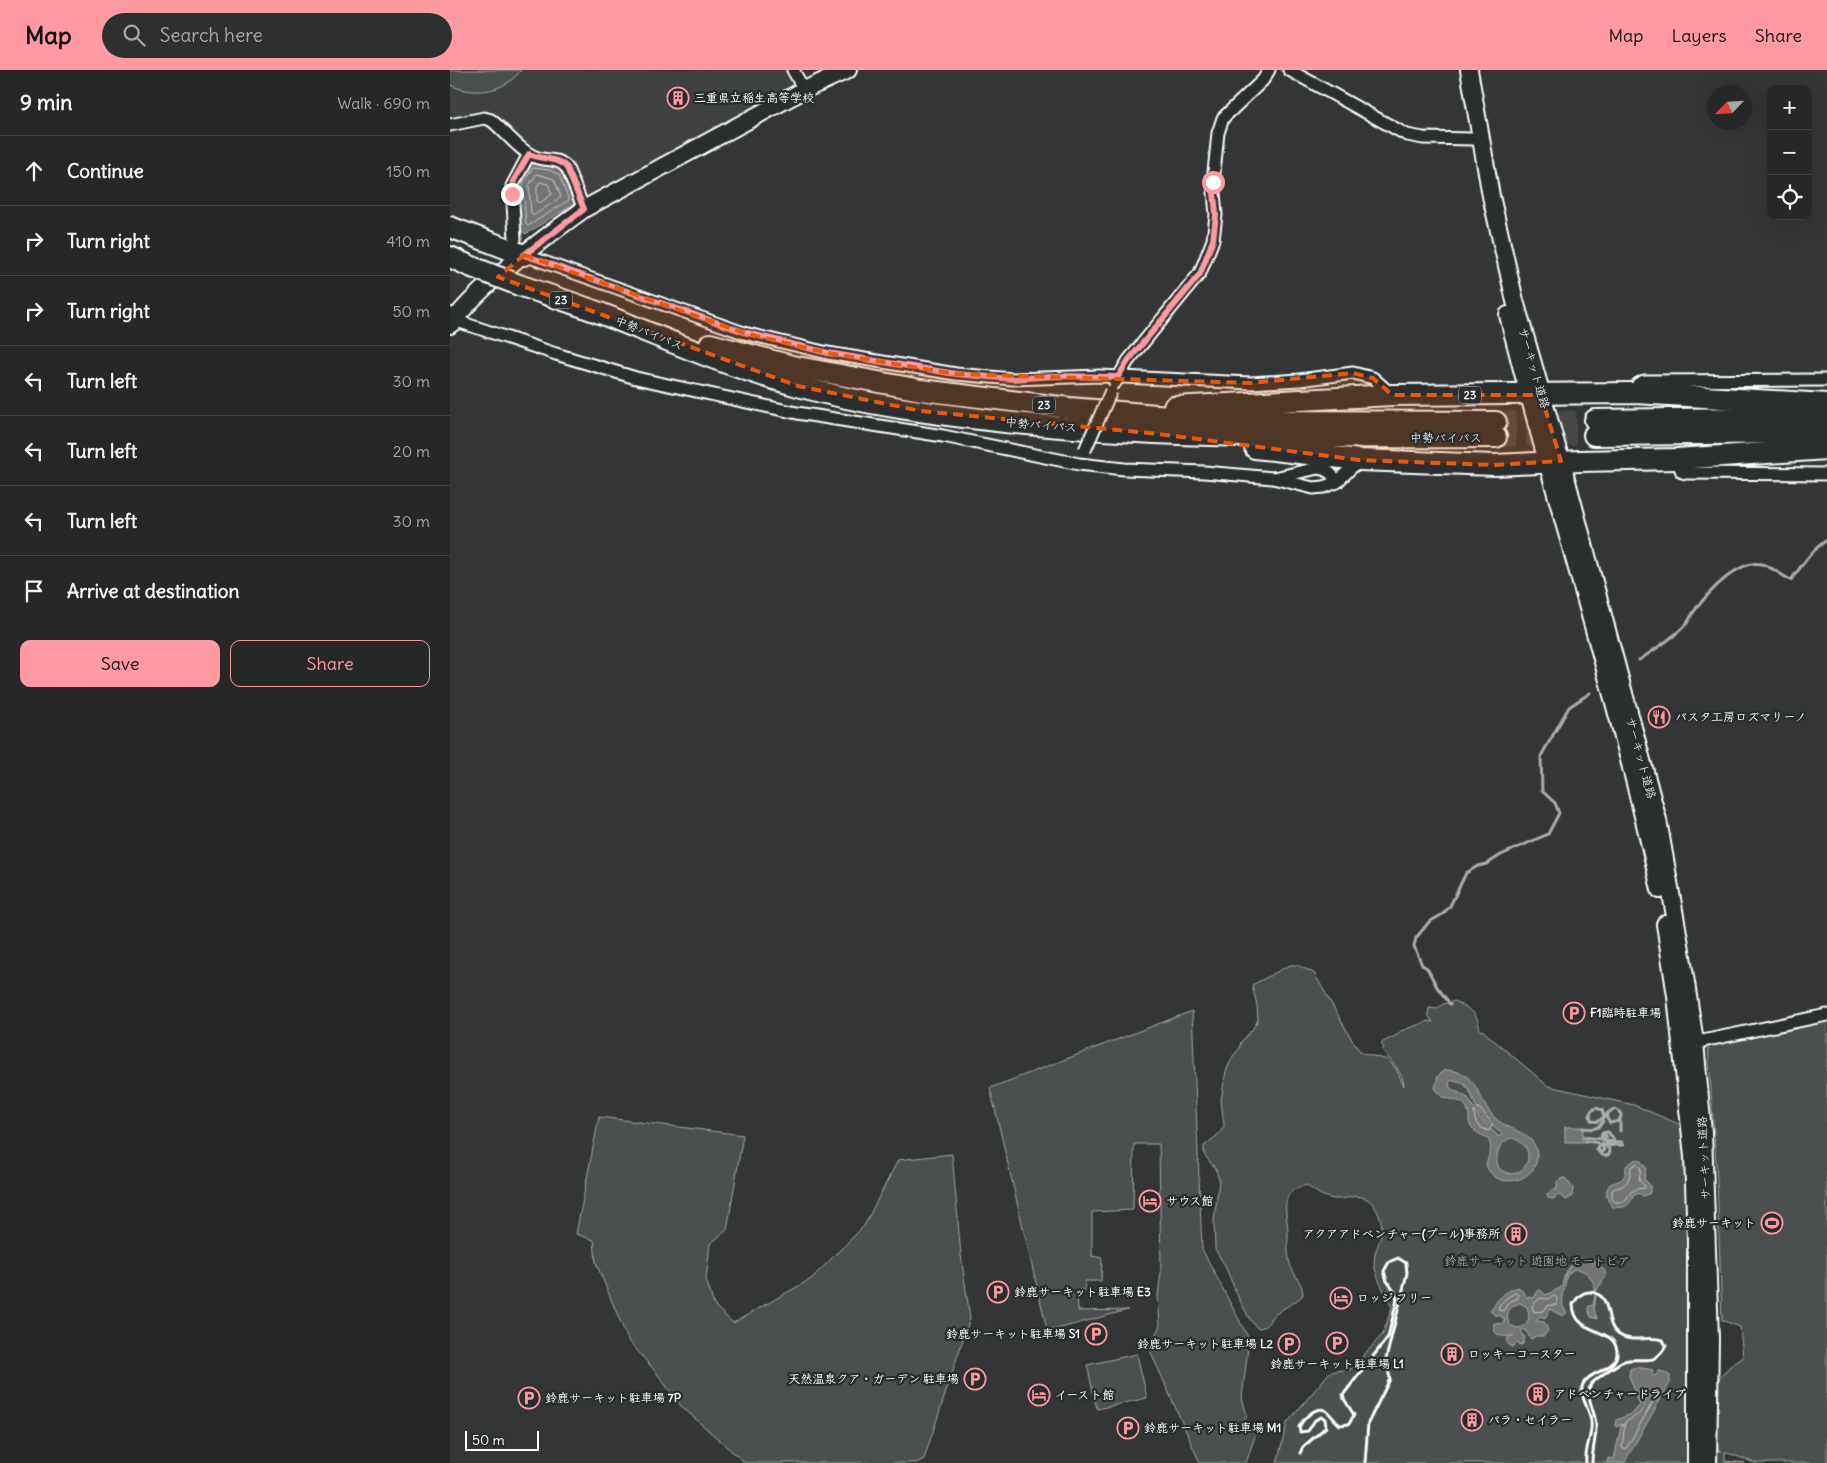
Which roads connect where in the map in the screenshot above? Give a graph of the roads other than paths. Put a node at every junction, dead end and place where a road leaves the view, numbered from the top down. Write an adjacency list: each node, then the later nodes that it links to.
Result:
1 (793, 70): 7 (street)
2 (848, 70): 7 (street)
3 (1269, 70): 17 (street)
4 (1289, 70): 9 (street)
5 (1463, 70): 9 (street)
6 (1469, 70): 21 (street, サーキット道路)
7 (804, 90): 11 (street)
8 (450, 125): 10 (street)
9 (1474, 139): 21 (street)
10 (529, 154): 11 (street); 13 (street)
11 (584, 209): 13 (street)
12 (450, 228): 13 (highway)
13 (520, 247): 16 (street); 17 (street)
14 (450, 257): 15 (highway, 中勢バイパス / 23, bridge)
15 (602, 314): 22 (highway, 中勢バイパス / 23); 26 (highway, 中勢バイパス / 23)
16 (451, 321): 33 (street)
17 (1118, 377): 20 (street); 22 (street)
18 (1827, 380): 19 (street)
19 (1634, 393): 21 (highway, 23); 23 (highway, 23)
20 (1392, 395): 21 (highway, 23); 22 (highway, 23)
21 (1535, 395): 31 (street, サーキット道路)
22 (1112, 401): 26 (highway, 中勢バイパス / 23); 28 (street, bridge)
23 (1827, 404)
24 (1827, 417): 25 (highway)
25 (1827, 433)
26 (1159, 434): 30 (highway)
27 (1827, 449): 29 (highway)
28 (1085, 450)
29 (1677, 459): 31 (highway); 32 (street)
30 (1359, 460): 31 (highway); 34 (street)
31 (1554, 462): 36 (street, サーキット道路)
32 (1827, 474)
33 (1273, 478): 34 (street); 34 (street)
34 (1337, 482)
35 (1827, 1015): 36 (street)
36 (1688, 1044): 37 (street, サーキット道路); 38 (street, サーキット道路)
37 (1696, 1463)
38 (1708, 1463)

